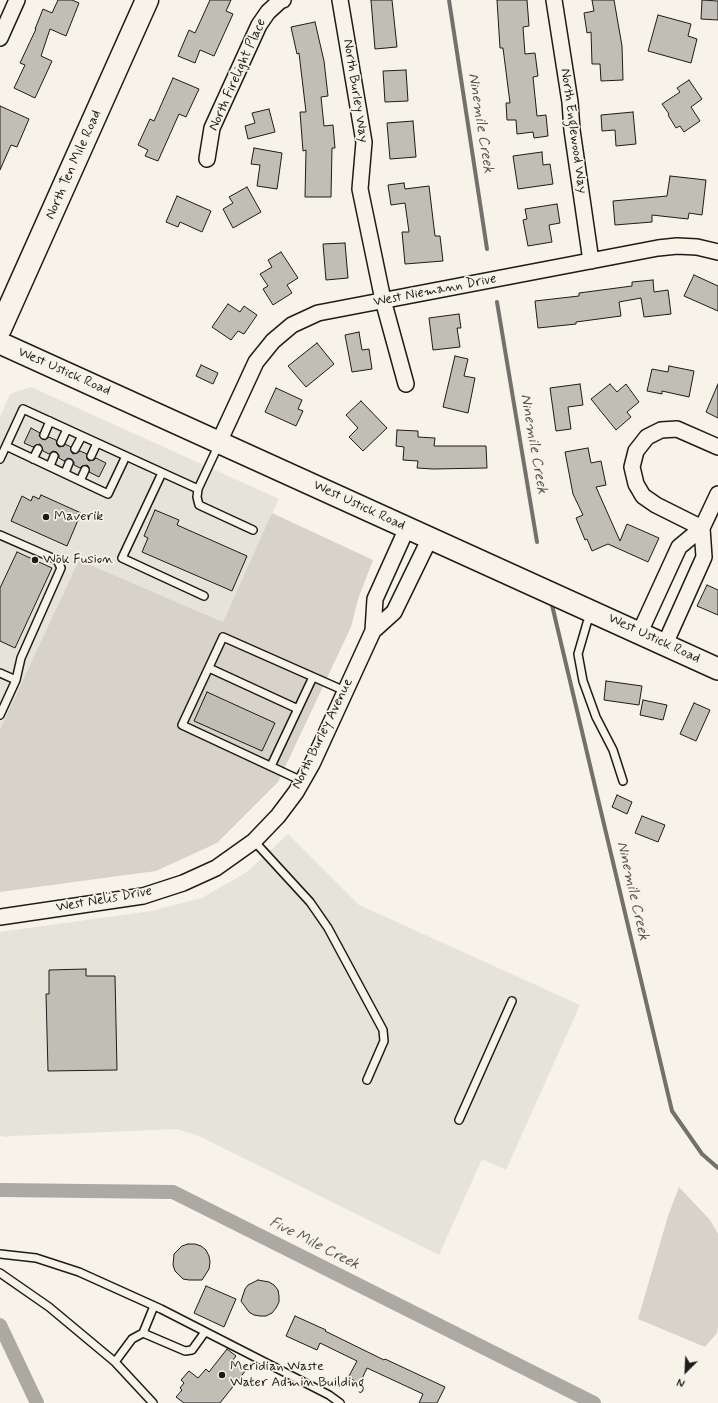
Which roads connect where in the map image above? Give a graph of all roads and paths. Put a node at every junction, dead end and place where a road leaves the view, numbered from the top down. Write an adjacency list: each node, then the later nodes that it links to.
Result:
1 (17, 0): 6 (street)
2 (147, 0): 11 (main road, North Ten Mile Road)
3 (283, 0): 7 (street, North Firelight Place)
4 (340, 0): 10 (street, North Burley Way)
5 (554, 0): 9 (street, North Englewood Way)
6 (0, 38)
7 (207, 159)
8 (718, 252): 9 (street, West Niemann Drive)
9 (592, 261): 10 (street, West Niemann Drive)
10 (383, 300): 13 (street, North Burley Way); 19 (street, West Niemann Drive)
11 (0, 329)
12 (0, 343): 19 (main road, West Ustick Road)
13 (406, 384)
14 (50, 421): 15 (lane); 16 (lane); 21 (lane)
15 (67, 429): 17 (lane); 18 (lane)
16 (44, 435)
17 (82, 436): 20 (lane); 24 (lane)
18 (61, 442)
19 (219, 442): 36 (lane); 38 (main road, West Ustick Road)
20 (97, 443): 26 (lane); 27 (lane)
21 (6, 446): 28 (lane); 29 (lane)
22 (718, 447): 39 (street)
23 (38, 449): 28 (lane)
24 (76, 449)
25 (54, 456): 31 (lane)
26 (91, 456)
27 (126, 456): 34 (lane); 35 (lane)
28 (33, 458): 31 (lane)
29 (0, 459)
30 (69, 463): 33 (lane)
31 (50, 466): 33 (lane)
32 (85, 470): 35 (lane)
33 (65, 473): 35 (lane)
34 (162, 473): 36 (lane); 43 (lane)
35 (80, 481)
36 (198, 489): 40 (lane)
37 (718, 494): 39 (street)
38 (407, 528): 42 (main road, West Ustick Road); 45 (street, North Burley Avenue)
39 (702, 528): 46 (street); 47 (street)
40 (253, 530)
41 (0, 535): 52 (lane)
42 (430, 538): 44 (main road, West Ustick Road); 45 (street, North Burley Avenue)
43 (204, 596)
44 (592, 611): 46 (main road, West Ustick Road); 58 (lane)
45 (373, 630): 53 (street, North Burley Avenue)
46 (640, 632): 47 (main road, West Ustick Road)
47 (665, 644): 49 (main road, West Ustick Road)
48 (208, 668): 51 (lane); 54 (lane); 56 (lane)
49 (718, 669)
50 (0, 673): 52 (lane)
51 (313, 677): 53 (lane); 54 (lane)
52 (16, 680): 55 (lane)
53 (345, 691): 57 (street, North Burley Avenue)
54 (298, 709): 56 (lane)
55 (0, 715)
56 (270, 766): 57 (lane)
57 (302, 781): 59 (street, North Burley Avenue)
58 (623, 781)
59 (259, 836): 60 (street, West Nelis Drive); 62 (lane)
60 (0, 917)
61 (512, 1001): 63 (lane)
62 (367, 1080)
63 (458, 1120)
64 (0, 1254): 66 (lane)
65 (0, 1274): 69 (lane)
66 (154, 1306): 67 (lane); 68 (lane)
67 (205, 1332): 68 (lane); 71 (lane)
68 (143, 1333): 69 (lane)
69 (115, 1362): 70 (lane)
70 (153, 1403)
71 (340, 1403)

